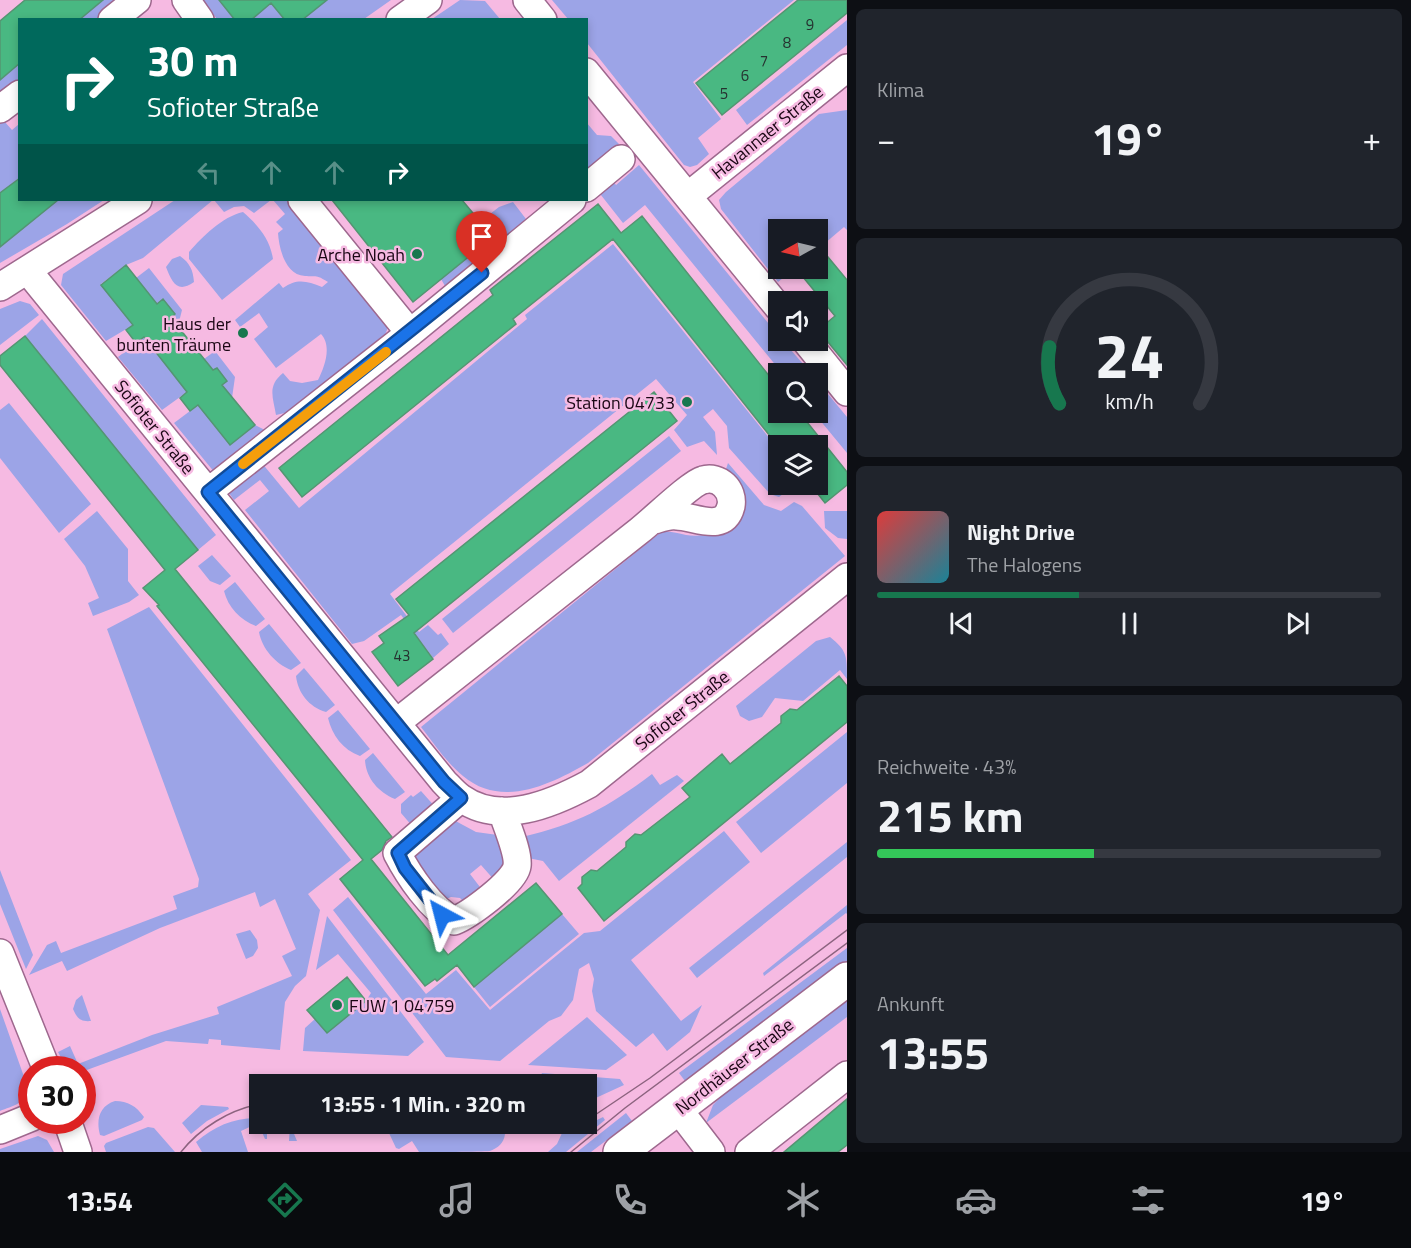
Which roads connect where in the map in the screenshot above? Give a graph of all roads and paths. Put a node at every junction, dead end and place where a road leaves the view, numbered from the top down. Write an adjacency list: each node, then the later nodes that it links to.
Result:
1 (137, 0): 5 (street)
2 (186, 0): 6 (street)
3 (428, 0): 7 (street)
4 (527, 0): 8 (street)
5 (114, 18)
6 (199, 18)
7 (403, 18)
8 (541, 18)
9 (847, 68): 15 (street, Havannaer Straße)
10 (588, 74): 15 (street)
11 (18, 96): 12 (street)
12 (0, 109)
13 (621, 159): 14 (street)
14 (588, 186)
15 (688, 196): 21 (street)
16 (136, 201): 19 (street)
17 (303, 201): 22 (street)
18 (571, 201): 22 (street)
19 (28, 271): 20 (street); 25 (street, Sofioter Straße)
20 (0, 287)
21 (768, 295)
22 (410, 333): 25 (street)
23 (814, 351): 24 (street)
24 (847, 392)
25 (208, 492): 28 (street, Sofioter Straße)
26 (654, 520): 28 (street)
27 (847, 577): 30 (street, Sofioter Straße)
28 (396, 723): 29 (street, Sofioter Straße)
29 (461, 798): 30 (street, Sofioter Straße); 30 (street)
30 (502, 811)
31 (0, 952): 33 (street)
32 (847, 979): 35 (main road, Nordhäuser Straße)
33 (41, 1056)
34 (847, 1075): 42 (street)
35 (678, 1109): 40 (main road, Nordhäuser Straße); 41 (street)
36 (18, 1123): 37 (street)
37 (0, 1130)
38 (72, 1134): 39 (street)
39 (78, 1152)
40 (620, 1152)
41 (711, 1152)
42 (749, 1152)

